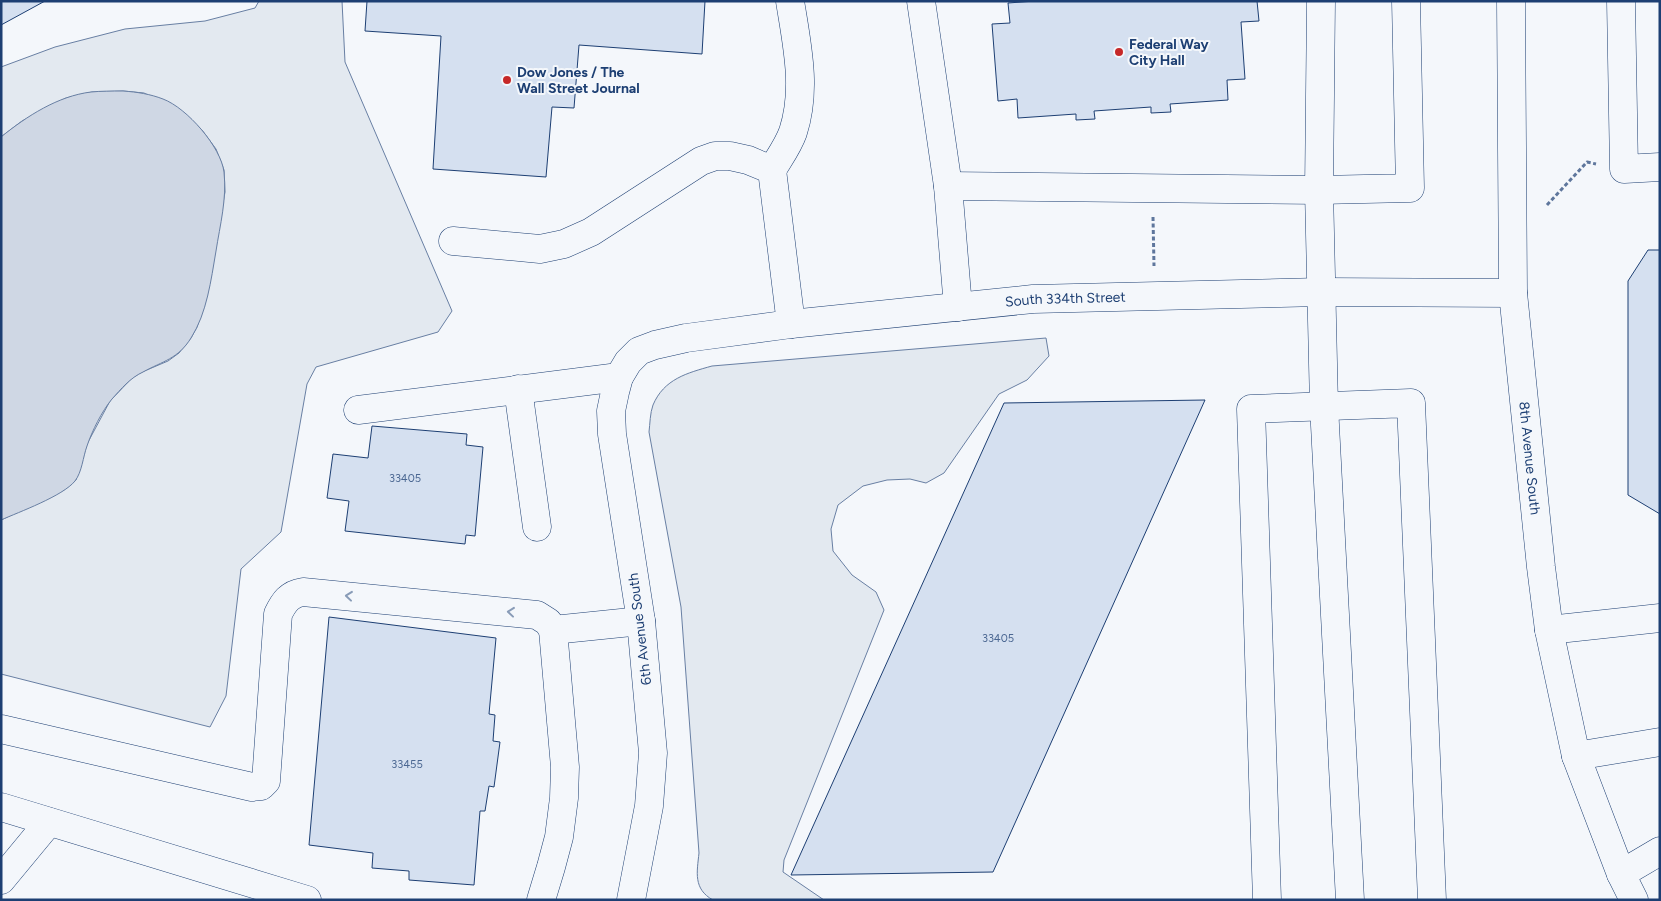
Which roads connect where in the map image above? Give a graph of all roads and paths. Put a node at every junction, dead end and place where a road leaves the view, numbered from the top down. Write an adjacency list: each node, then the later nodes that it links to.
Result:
1 (790, 1): 9 (street)
2 (921, 1): 10 (street)
3 (1321, 1): 12 (street)
4 (1406, 1): 12 (street)
5 (1511, 1): 17 (street, 8th Avenue South)
6 (1621, 1): 8 (street)
7 (1660, 168): 8 (street)
8 (1624, 169): 13 (path)
9 (772, 170): 14 (street); 19 (street)
10 (948, 186): 11 (street); 18 (street)
11 (1153, 188): 12 (street); 15 (path)
12 (1319, 190): 16 (street)
13 (1546, 205)
14 (454, 242)
15 (1154, 266)
16 (1321, 292): 17 (street, South 334th Street); 18 (street, South 334th Street); 22 (street)
17 (1513, 293): 28 (street, 8th Avenue South)
18 (958, 306): 19 (street, South 334th Street)
19 (791, 324): 20 (street, South 334th Street)
20 (624, 369): 21 (street); 26 (street, 6th Avenue South)
21 (518, 390): 23 (street); 24 (street)
22 (1324, 406): 41 (street); 42 (street); 43 (street)
23 (358, 410)
24 (536, 527)
25 (1660, 618): 28 (street)
26 (642, 621): 27 (street); 40 (street, 6th Avenue South)
27 (553, 630): 29 (street, one-way to 29); 39 (street)
28 (1549, 630): 31 (street, 8th Avenue South)
29 (1, 729)
30 (1660, 742): 31 (street)
31 (1576, 756): 35 (street, 8th Avenue South)
32 (1, 807): 33 (street)
33 (49, 822): 36 (street); 37 (street)
34 (1660, 851): 35 (street)
35 (1621, 874): 44 (street, 8th Avenue South)
36 (1, 880)
37 (267, 894): 38 (street)
38 (308, 900)
39 (541, 900)
40 (631, 900)
41 (1268, 900)
42 (1350, 900)
43 (1432, 900)
44 (1634, 900)

